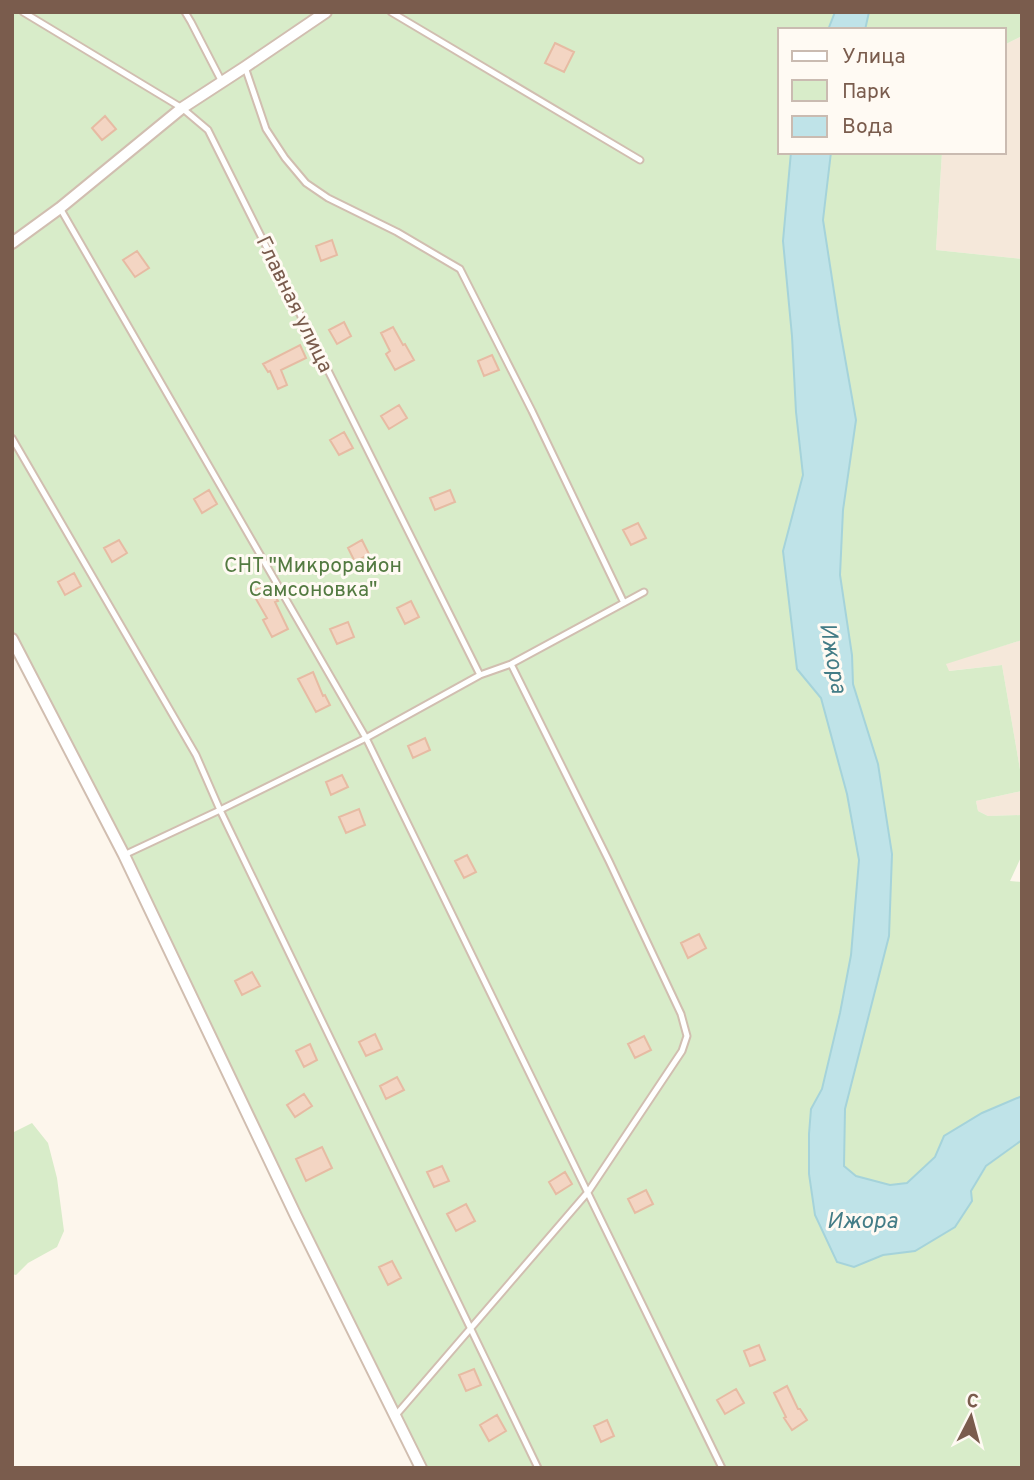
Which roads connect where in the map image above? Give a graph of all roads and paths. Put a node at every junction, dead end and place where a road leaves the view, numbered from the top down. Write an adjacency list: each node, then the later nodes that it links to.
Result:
1 (23, 12): 7 (lane, Главная улица)
2 (185, 12): 6 (lane)
3 (326, 12): 5 (street)
4 (391, 12): 8 (lane)
5 (245, 67): 6 (street); 13 (lane)
6 (222, 82): 7 (street)
7 (182, 108): 9 (street); 16 (lane, Главная улица)
8 (640, 160)
9 (60, 208): 10 (street); 17 (lane)
10 (12, 243)
11 (12, 438): 18 (lane)
12 (645, 592): 13 (lane)
13 (624, 603): 15 (lane)
14 (12, 639): 19 (street)
15 (511, 664): 16 (lane); 20 (lane)
16 (480, 675): 17 (lane)
17 (366, 738): 18 (lane); 20 (lane)
18 (220, 810): 19 (lane); 21 (lane)
19 (124, 855): 22 (street)
20 (588, 1192): 21 (lane); 25 (lane)
21 (471, 1328): 22 (lane); 24 (lane)
22 (396, 1415): 23 (street)
23 (421, 1468)
24 (538, 1468)
25 (722, 1468)

